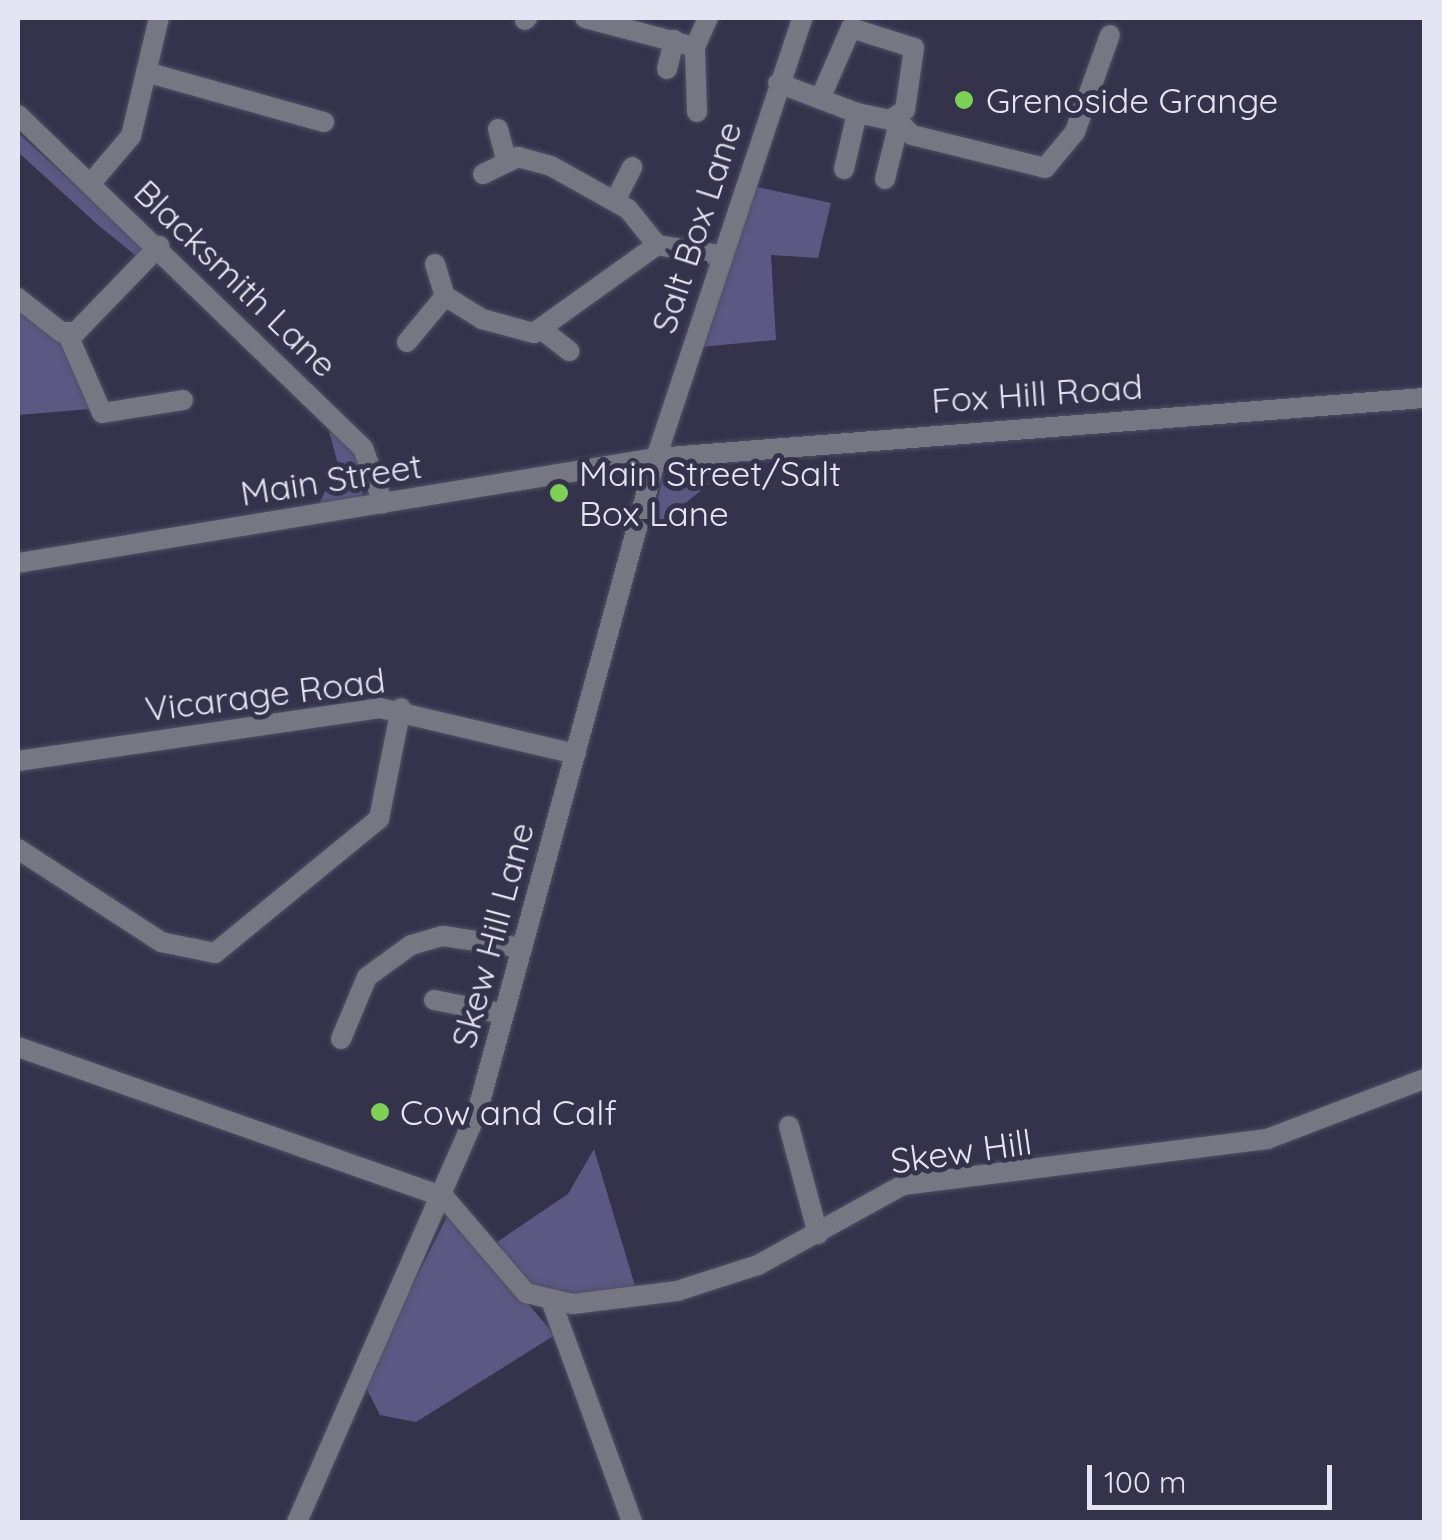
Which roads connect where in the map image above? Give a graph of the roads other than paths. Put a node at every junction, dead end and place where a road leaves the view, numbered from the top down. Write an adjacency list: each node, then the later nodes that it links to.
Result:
1 (160, 18): 9 (street)
2 (585, 18): 5 (street)
3 (708, 18): 7 (street)
4 (802, 18): 10 (street, Salt Box Lane)
5 (611, 20): 7 (street)
6 (1110, 35): 15 (street)
7 (684, 44): 8 (street); 12 (street)
8 (667, 69)
9 (146, 72): 16 (street); 23 (street)
10 (778, 83): 11 (street); 27 (street, Salt Box Lane)
11 (820, 99): 13 (street); 15 (street)
12 (697, 112)
13 (857, 113): 15 (street); 20 (street)
14 (18, 116): 23 (street, Blacksmith Lane)
15 (897, 121): 22 (street)
16 (324, 122)
17 (498, 129): 18 (street)
18 (506, 159): 21 (street); 24 (street)
19 (632, 166): 24 (street)
20 (844, 169)
21 (483, 174)
22 (885, 179)
23 (92, 182): 25 (street, Blacksmith Lane)
24 (615, 202): 26 (street)
25 (158, 246): 32 (street); 38 (street, Blacksmith Lane)
26 (656, 246): 27 (street); 31 (street)
27 (720, 255): 37 (street, Salt Box Lane)
28 (435, 264): 29 (street)
29 (445, 296): 31 (street); 33 (street)
30 (18, 298): 32 (street)
31 (546, 332): 34 (street)
32 (68, 334): 36 (street)
33 (407, 342)
34 (569, 351)
35 (1424, 398): 37 (street, Fox Hill Road)
36 (183, 400)
37 (656, 458): 38 (street, Main Street); 41 (street, Skew Hill Lane)
38 (384, 503): 39 (street, Main Street)
39 (18, 563)
40 (401, 708): 41 (street, Vicarage Road); 42 (street, Vicarage Road); 43 (street)
41 (576, 754): 44 (street, Skew Hill Lane)
42 (18, 761)
43 (18, 850)
44 (522, 948): 46 (street, Skew Hill Lane); 47 (street)
45 (434, 1000): 46 (street)
46 (504, 1014): 51 (street, Skew Hill Lane)
47 (341, 1039)
48 (18, 1046): 51 (street)
49 (1424, 1079): 52 (street, Skew Hill)
50 (789, 1126): 52 (street)
51 (444, 1197): 53 (street); 54 (street, Skew Hill Lane)
52 (818, 1234): 53 (street, Skew Hill)
53 (552, 1303): 55 (street)
54 (297, 1522)
55 (632, 1522)

